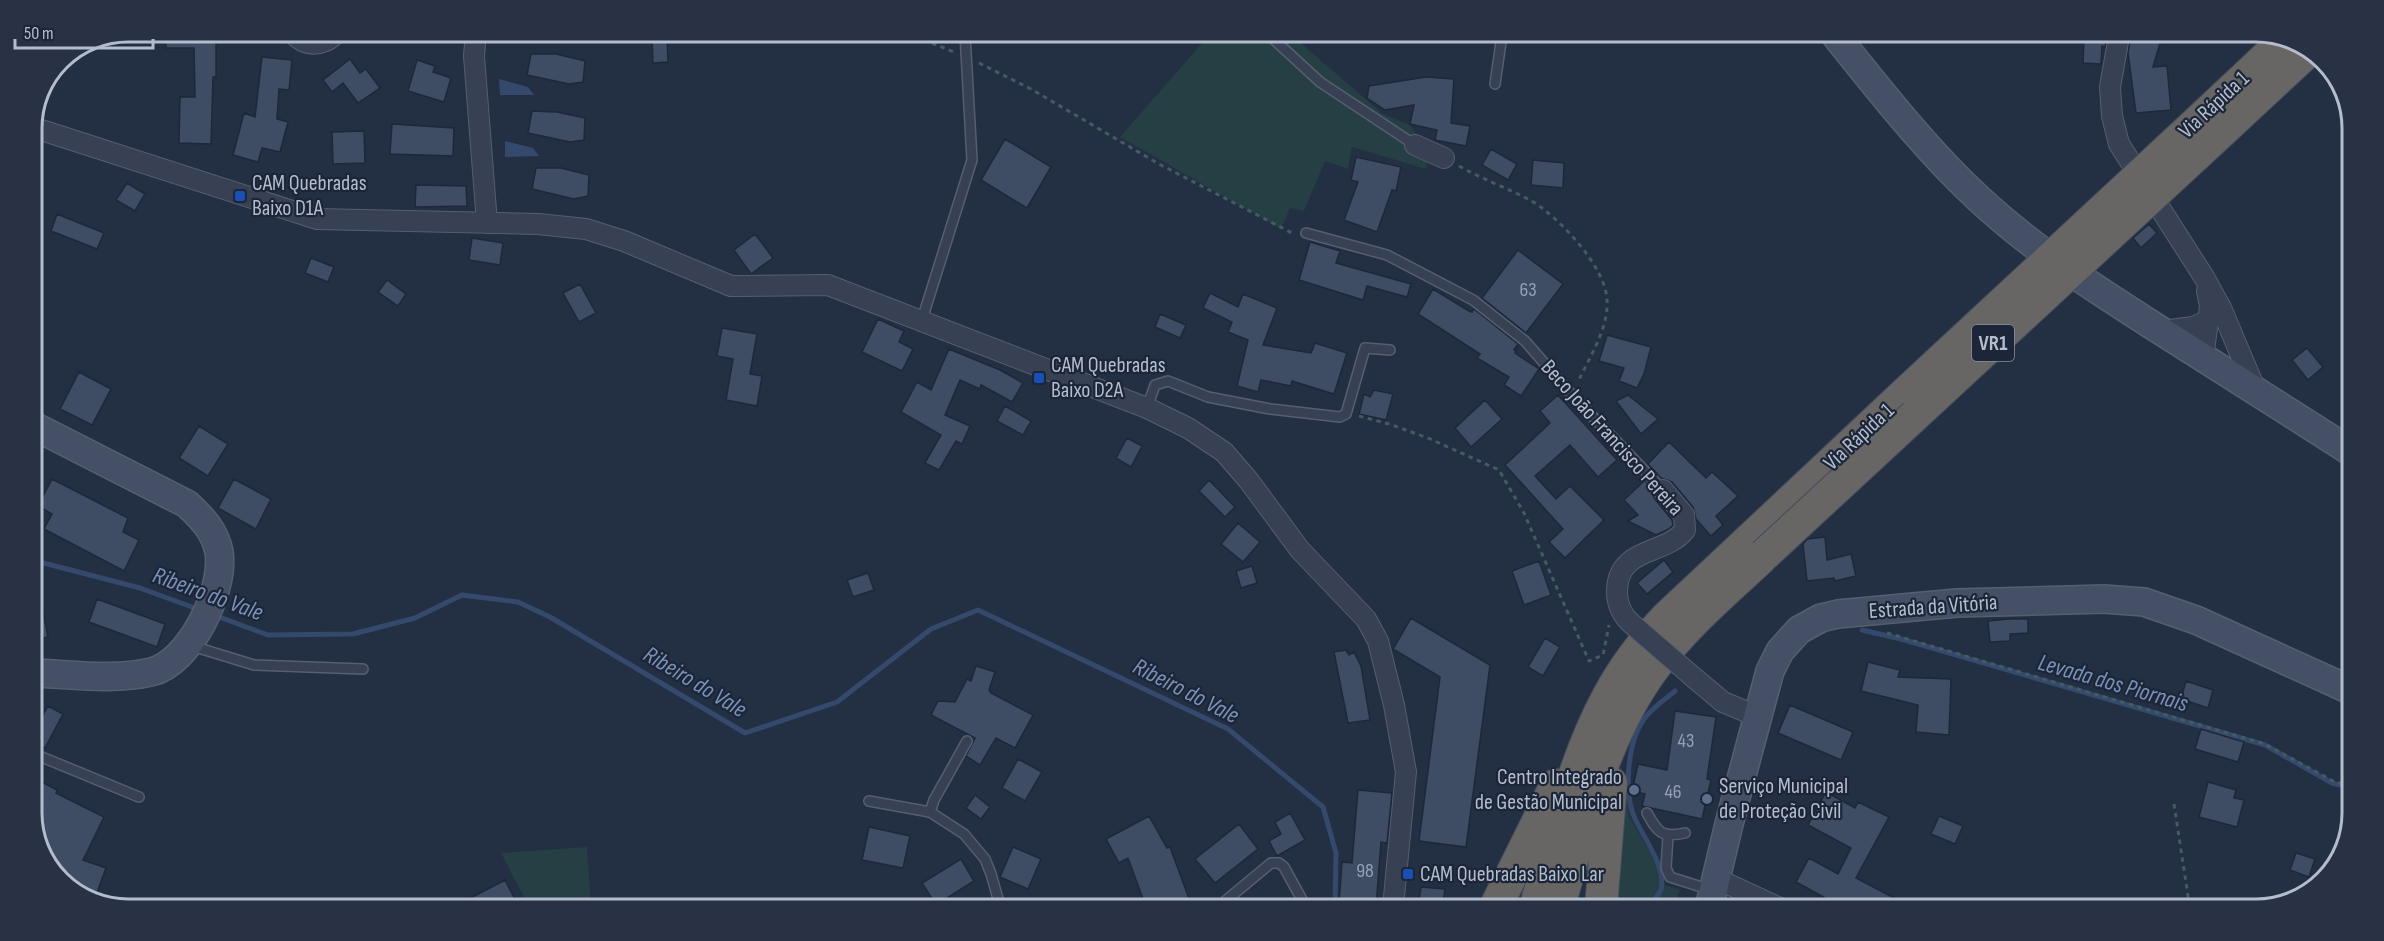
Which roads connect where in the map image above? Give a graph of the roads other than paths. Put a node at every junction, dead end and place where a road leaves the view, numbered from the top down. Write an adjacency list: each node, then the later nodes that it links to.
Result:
1 (308, 42): 2 (street)
2 (324, 42)
3 (475, 42): 16 (street)
4 (965, 42): 20 (lane)
5 (1277, 42): 14 (lane)
6 (1502, 42): 11 (lane)
7 (1841, 42): 21 (main road)
8 (2118, 42): 18 (street)
9 (2280, 46): 12 (highway, Via Rápida 1 / VR1)
10 (2302, 56): 12 (highway, Via Rápida 1 / VR1)
11 (1495, 84)
12 (2214, 122): 34 (highway, Via Rápida 1 / VR1, bridge)
13 (42, 130): 16 (street)
14 (1415, 145): 15 (street)
15 (1444, 158)
16 (487, 223): 20 (street)
17 (1306, 233): 28 (lane, Beco João Francisco Pereira)
18 (2204, 277): 19 (street); 24 (street)
19 (2209, 320): 21 (street); 23 (street)
20 (921, 322): 25 (street)
21 (2163, 331): 23 (main road)
22 (1390, 350): 25 (lane)
23 (2203, 358): 24 (main road)
24 (2256, 391): 27 (main road)
25 (1146, 408): 47 (street)
26 (42, 430): 29 (main road)
27 (2342, 447)
28 (1663, 490): 33 (street, Beco João Francisco Pereira, bridge)
29 (187, 645): 30 (lane); 31 (main road)
30 (363, 669)
31 (42, 673)
32 (2342, 686): 33 (main road, Estrada da Vitória)
33 (1759, 717): 43 (main road, Estrada da Vitória)
34 (1609, 720): 48 (highway); 49 (highway, Via Rápida 1 / VR1); 50 (highway, Via Rápida 1 / VR1); 51 (highway)
35 (967, 741): 39 (lane)
36 (42, 757): 37 (lane)
37 (139, 797)
38 (869, 801): 39 (lane)
39 (930, 812): 44 (lane)
40 (1647, 813): 42 (lane)
41 (1685, 833): 42 (lane)
42 (1668, 836): 43 (lane)
43 (1712, 892): 52 (street)
44 (998, 899)
45 (1228, 899): 46 (lane)
46 (1302, 899)
47 (1394, 899)
48 (1499, 899)
49 (1538, 899)
50 (1561, 899)
51 (1602, 899)
52 (1742, 899)

